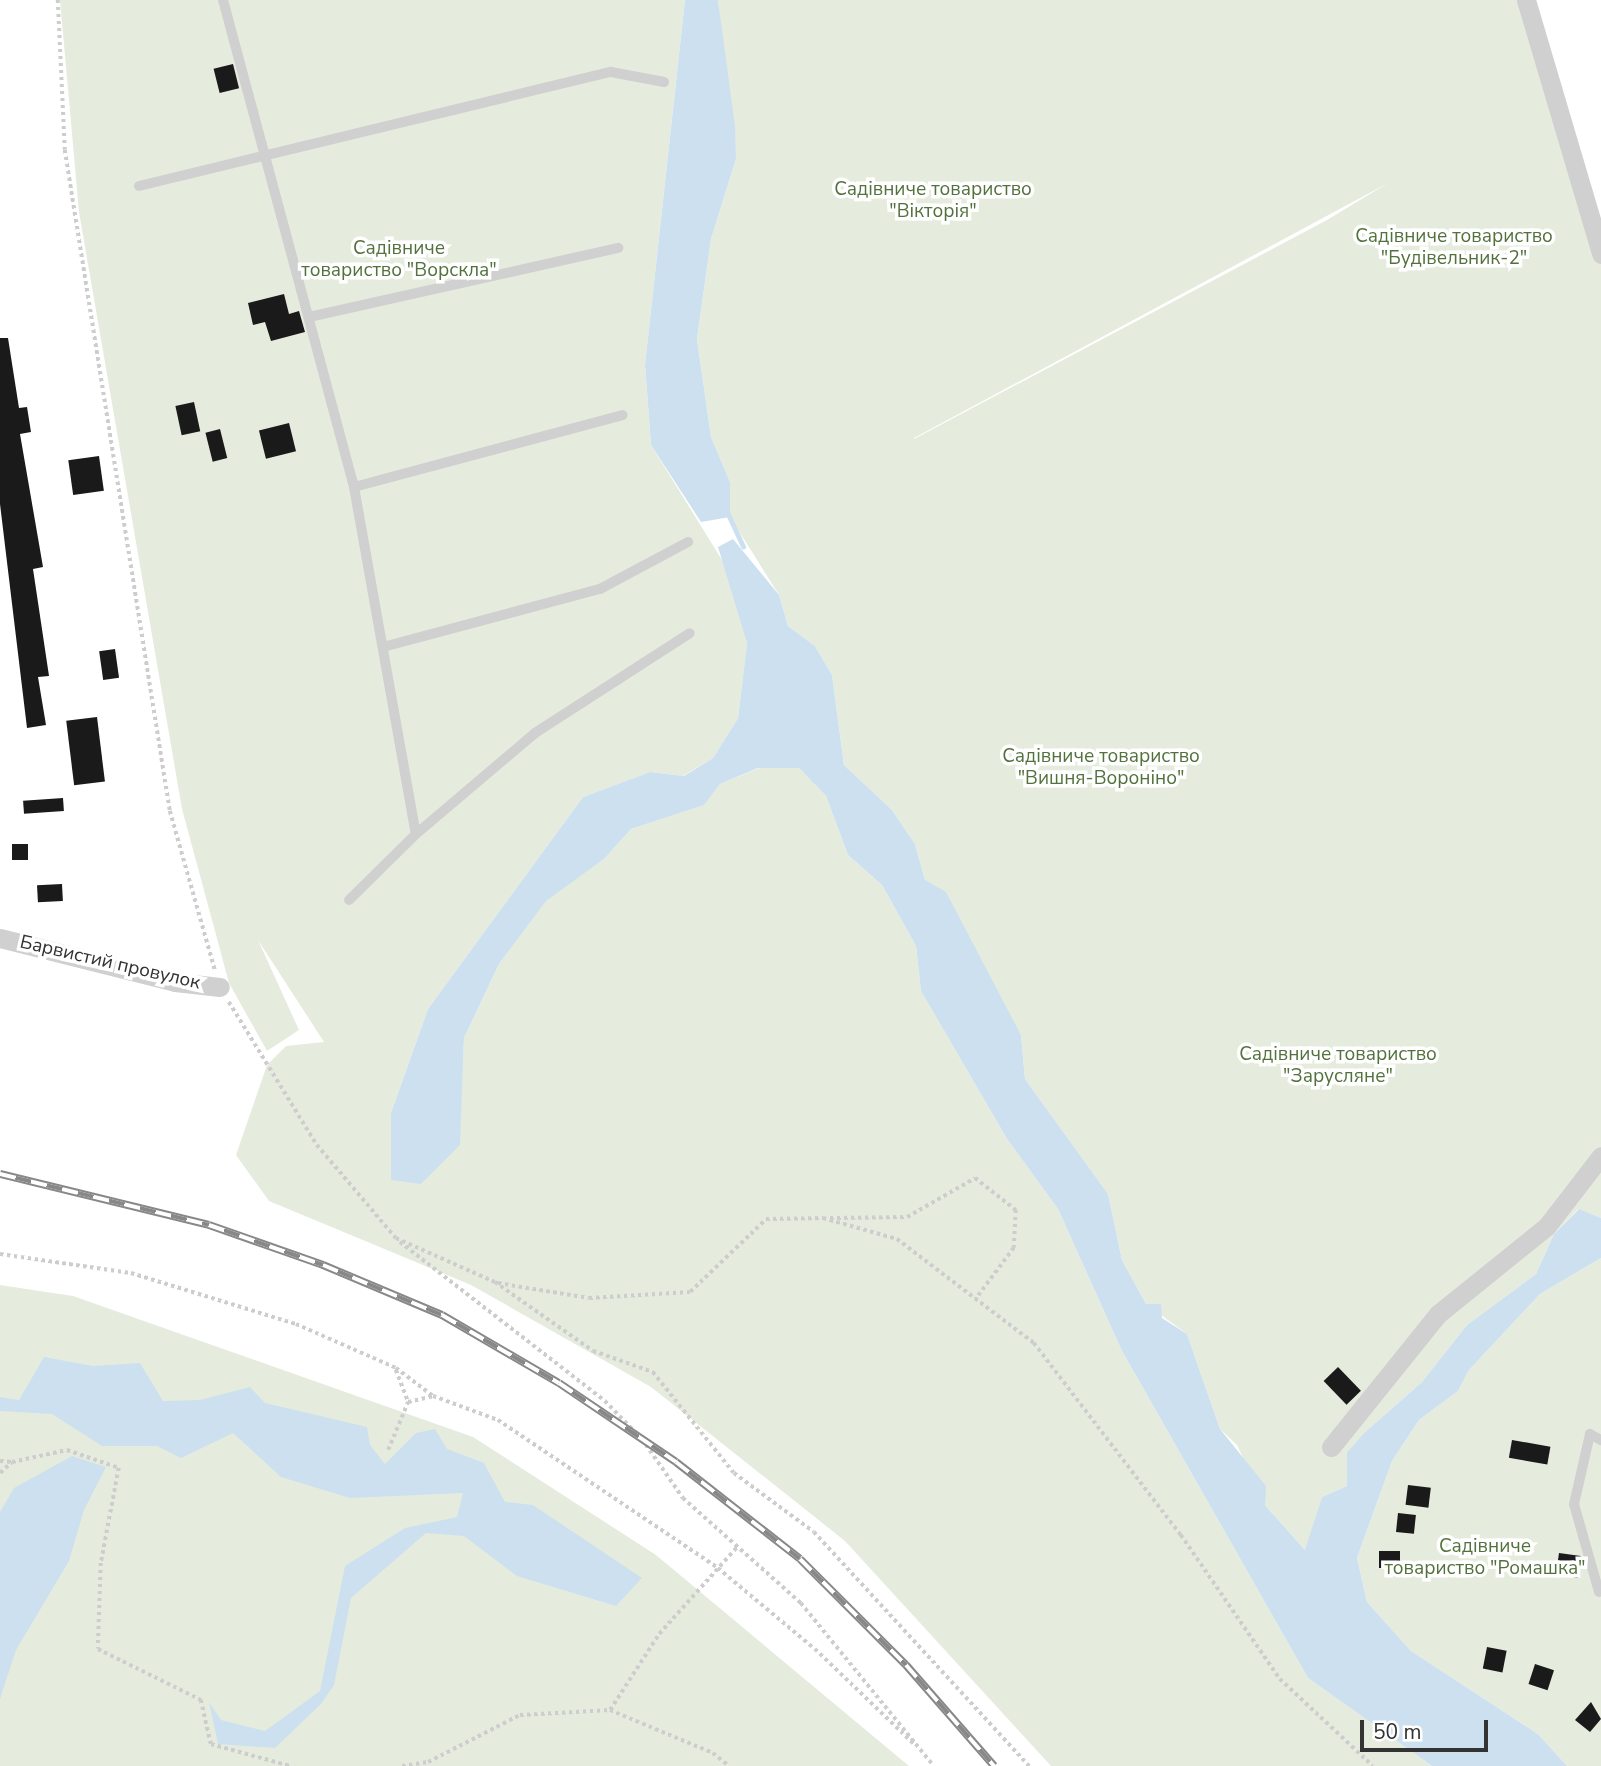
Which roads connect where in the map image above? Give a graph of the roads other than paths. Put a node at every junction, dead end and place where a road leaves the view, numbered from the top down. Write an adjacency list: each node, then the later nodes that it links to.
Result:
1 (223, 0): 4 (lane)
2 (1526, 0): 7 (street)
3 (664, 82): 4 (lane)
4 (265, 156): 5 (lane); 8 (lane)
5 (139, 187)
6 (618, 248): 8 (lane)
7 (1601, 254)
8 (309, 317): 10 (lane)
9 (623, 415): 10 (lane)
10 (354, 487): 13 (lane)
11 (688, 542): 13 (lane)
12 (690, 633): 14 (lane)
13 (383, 647): 14 (lane)
14 (416, 834): 15 (lane)
15 (349, 900)
16 (0, 937): 17 (street, Барвистий провулок)
17 (220, 987)
18 (1601, 1156): 20 (street)
19 (1601, 1440): 21 (lane)
20 (1331, 1447)
21 (1599, 1592)

